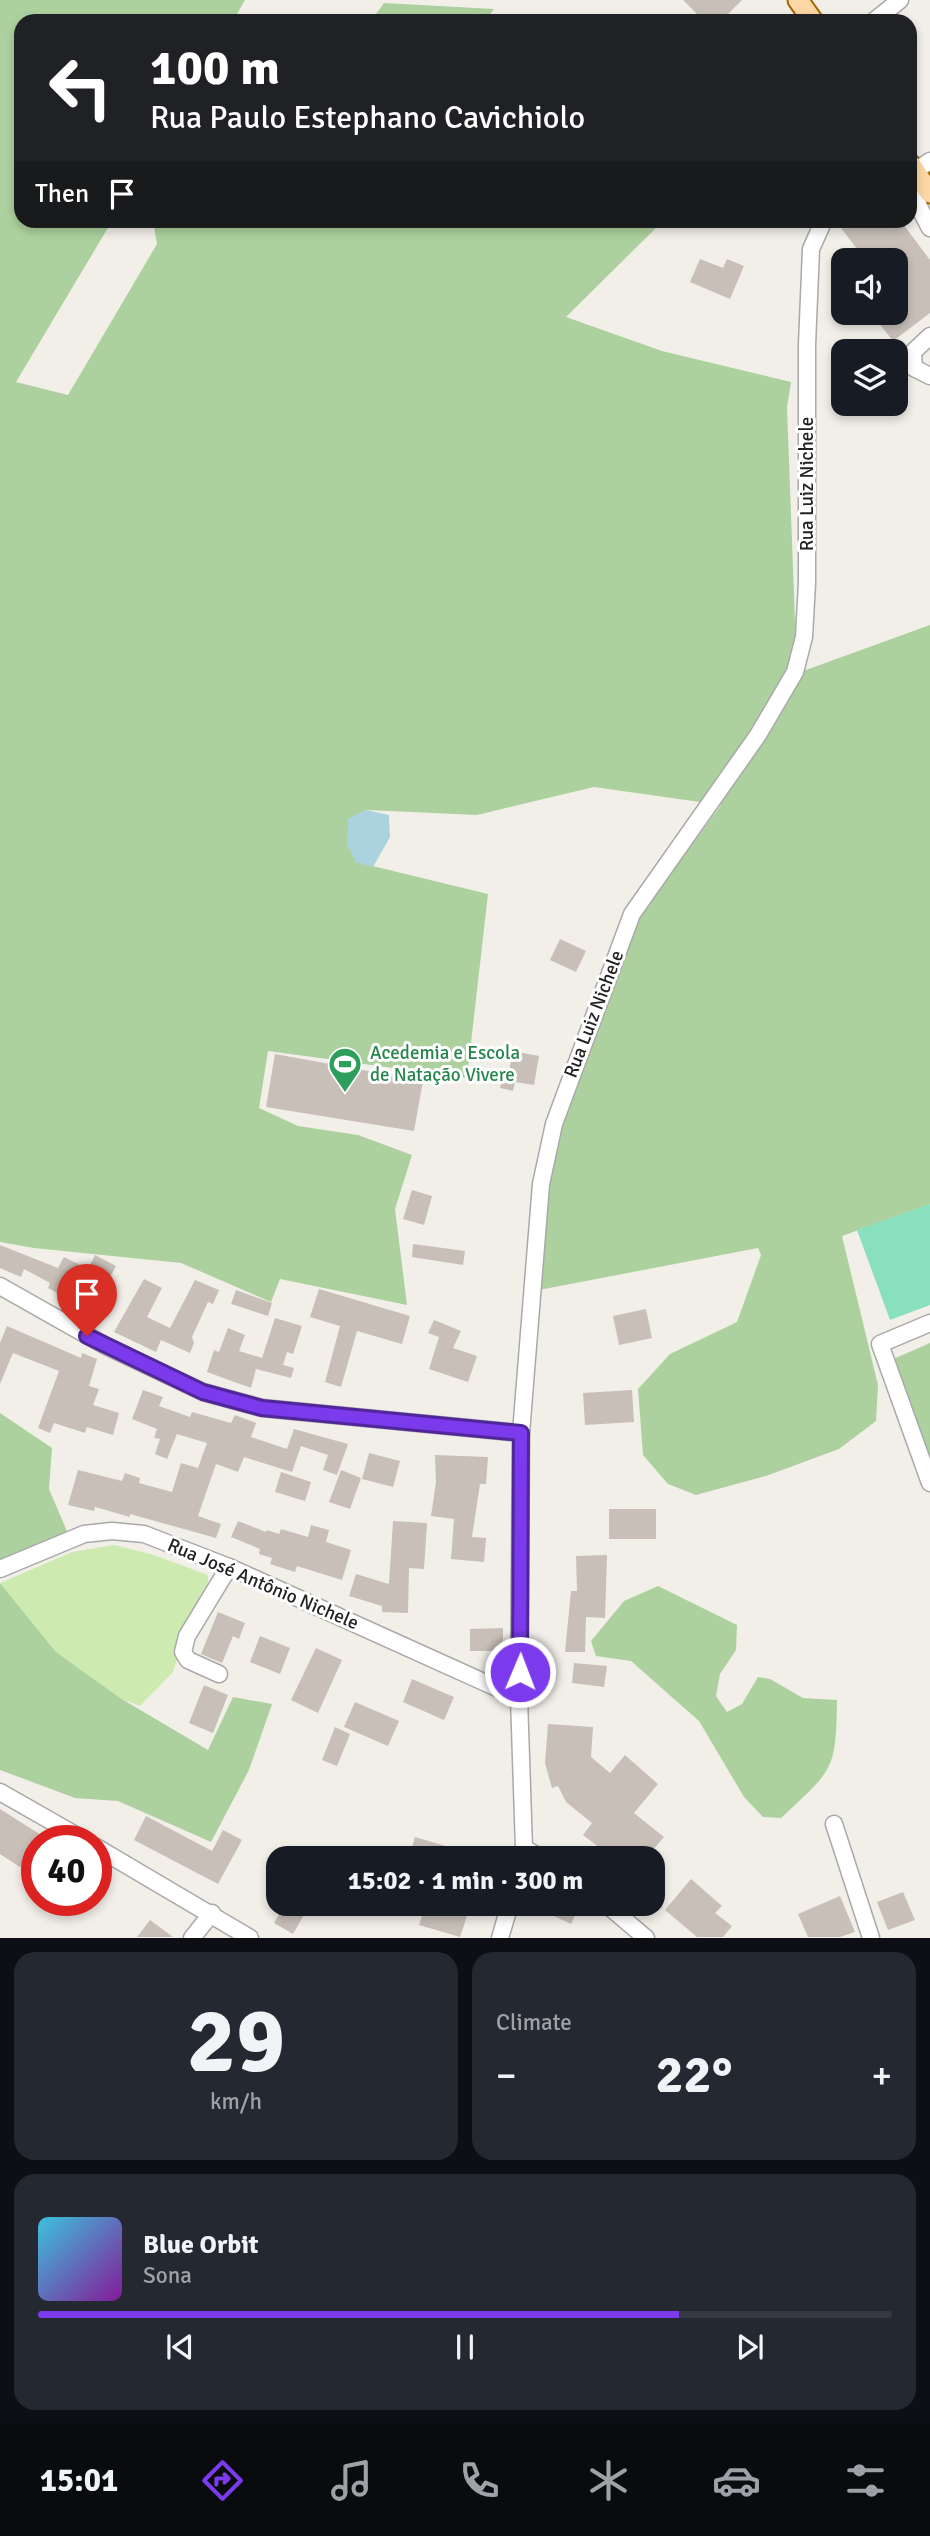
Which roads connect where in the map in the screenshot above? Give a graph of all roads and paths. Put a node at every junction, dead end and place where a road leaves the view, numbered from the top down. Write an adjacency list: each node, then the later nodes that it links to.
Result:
1 (900, 0): 2 (street)
2 (883, 14)
3 (918, 165): 4 (main road)
4 (930, 192)
5 (917, 204): 7 (street)
6 (820, 228): 12 (street, Rua Luiz Nichele)
7 (930, 228)
8 (930, 336): 9 (street)
9 (930, 376)
10 (0, 1286): 12 (street)
11 (930, 1322): 13 (street)
12 (521, 1433): 17 (street, Rua Luiz Nichele)
13 (930, 1483)
14 (229, 1567): 15 (street, Rua José Antônio Nichele); 16 (street); 17 (street, Rua José Antônio Nichele)
15 (0, 1569)
16 (219, 1674)
17 (519, 1698): 21 (street, Rua Luiz Nichele)
18 (0, 1792): 20 (street)
19 (834, 1824): 30 (street)
20 (58, 1825)
21 (523, 1846)
22 (112, 1856): 23 (street)
23 (212, 1913): 26 (street); 27 (street)
24 (506, 1916): 28 (street)
25 (621, 1916): 29 (street)
26 (192, 1937)
27 (250, 1937)
28 (500, 1937)
29 (646, 1937)
30 (871, 1937)

